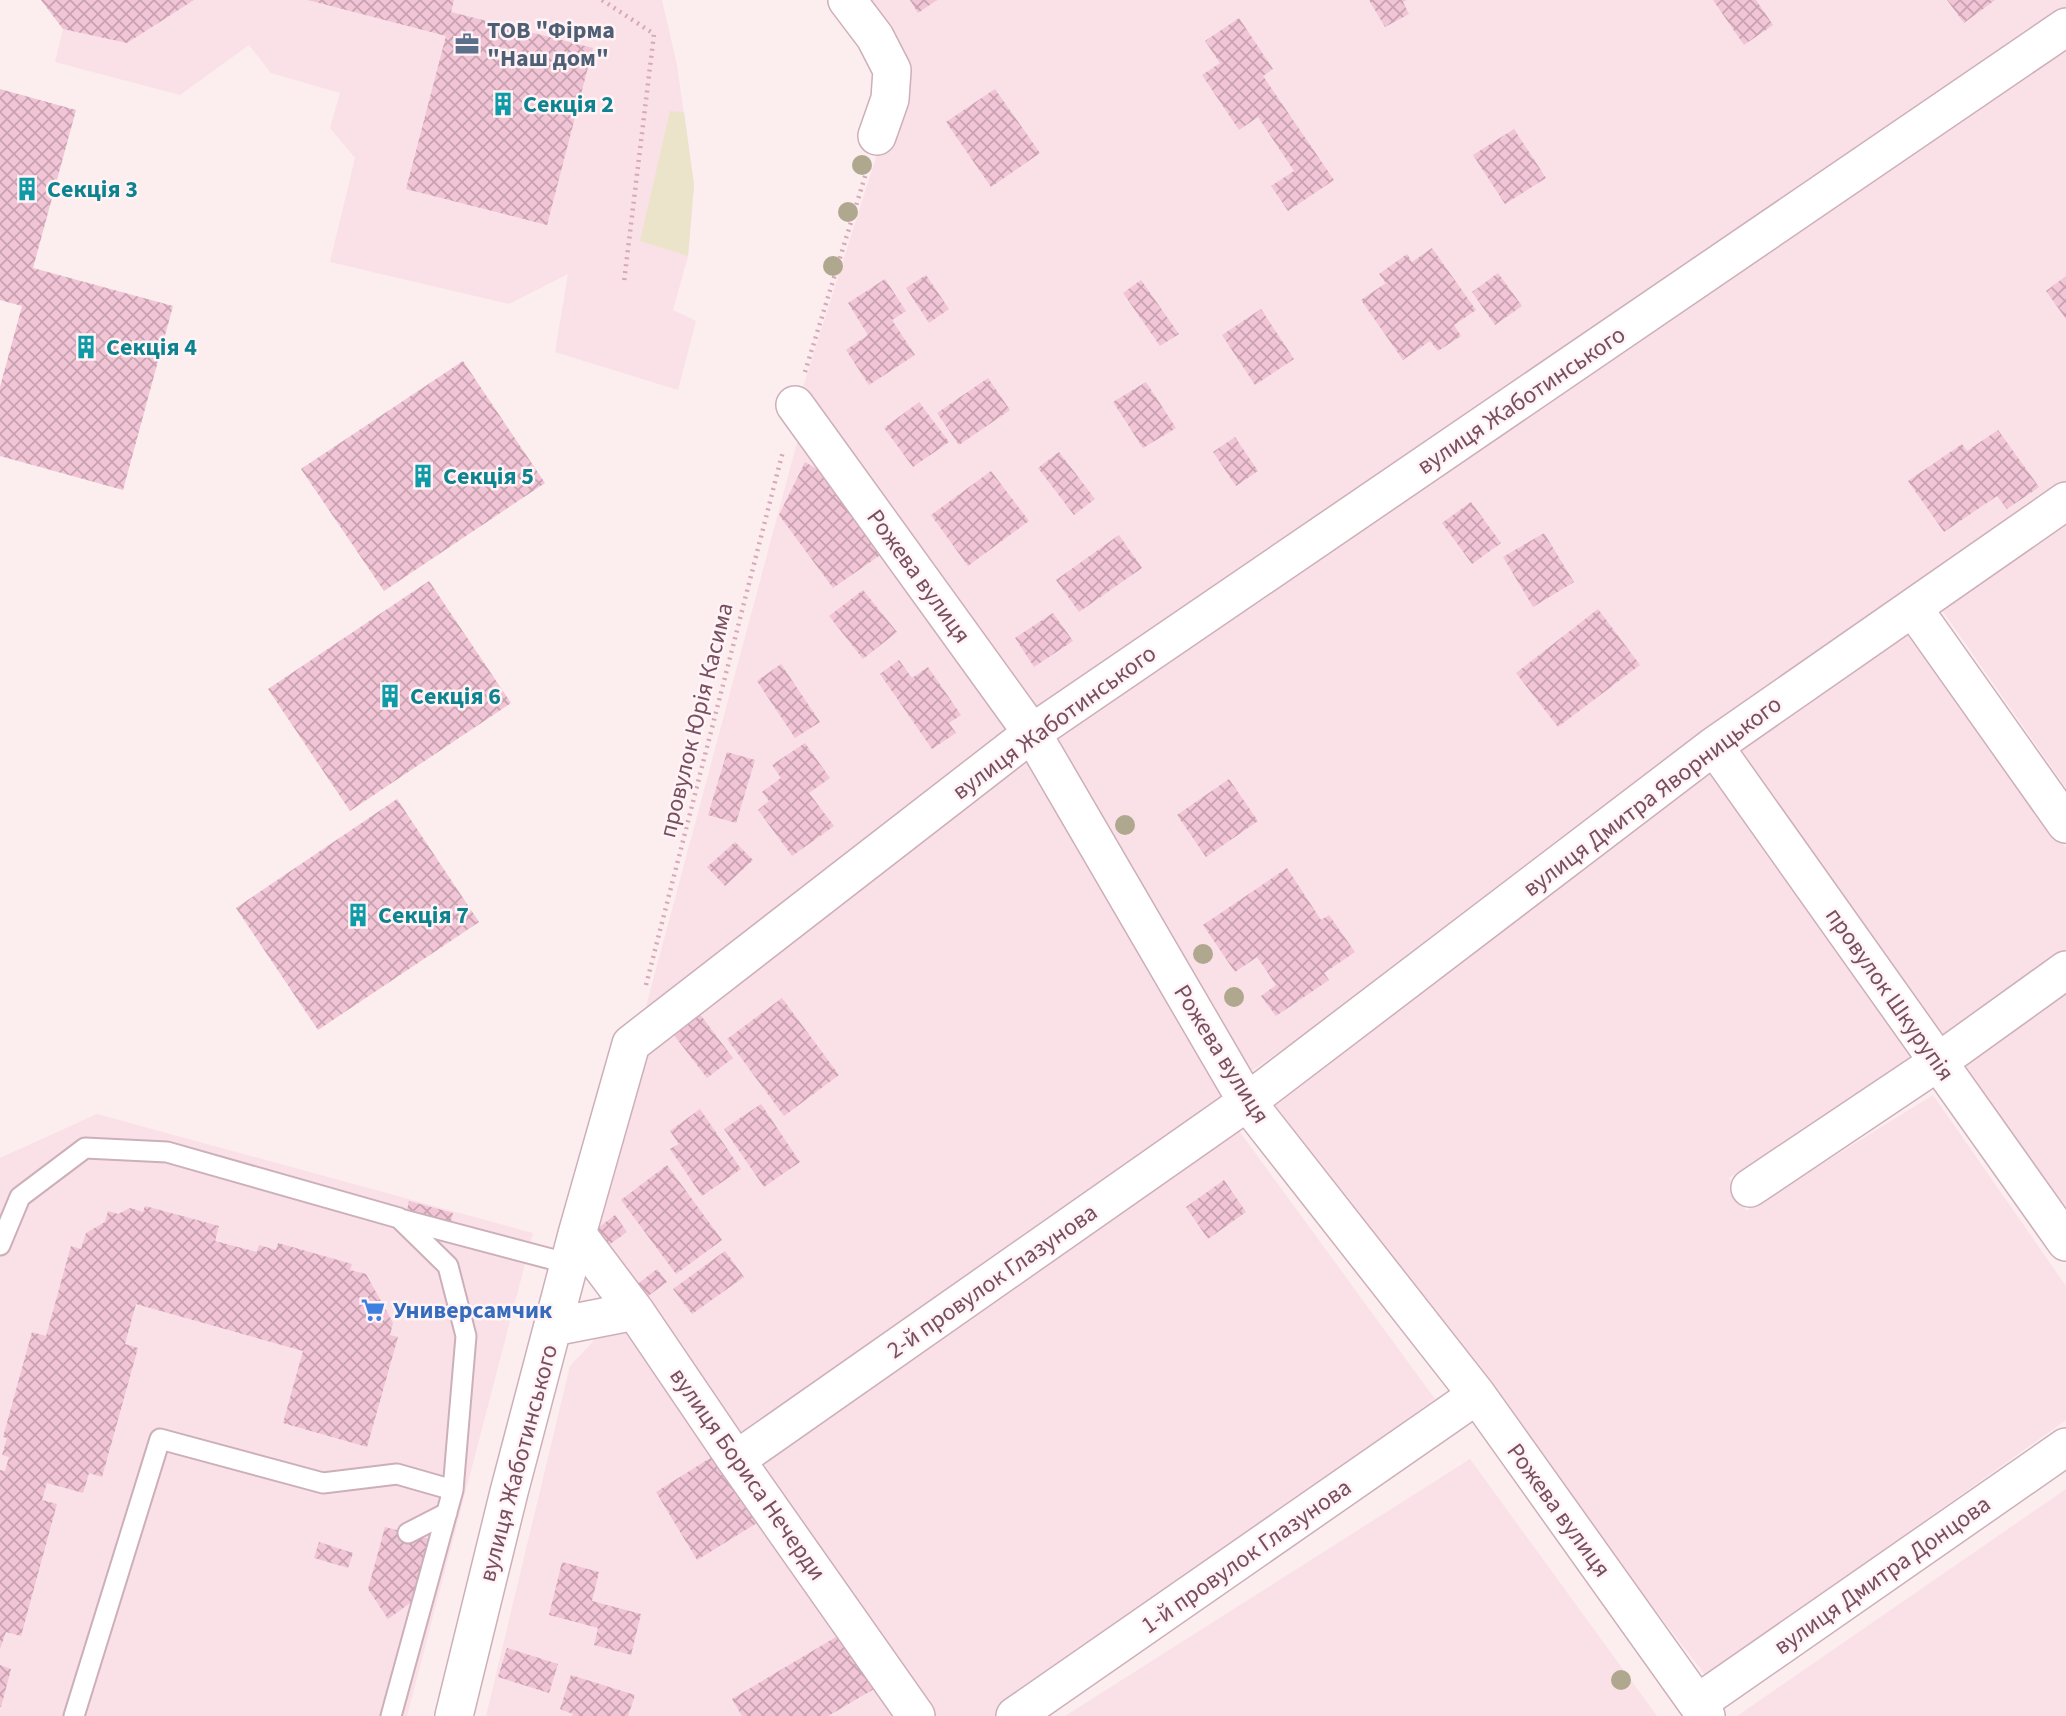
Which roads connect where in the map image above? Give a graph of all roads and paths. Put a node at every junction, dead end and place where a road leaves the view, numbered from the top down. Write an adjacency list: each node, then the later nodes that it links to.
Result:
1 (602, 0): 5 (path)
2 (847, 0): 4 (street)
3 (2066, 27): 9 (street, вулиця Жаботинського)
4 (877, 136): 6 (path, провулок Юрія Касима)
5 (624, 282)
6 (795, 405): 9 (street, Рожева вулиця); 13 (path, провулок Юрія Касима)
7 (2066, 501): 8 (street, вулиця Дмитра Яворницького)
8 (1913, 608): 10 (street, вулиця Дмитра Яворницького); 11 (street)
9 (1032, 733): 13 (street, вулиця Жаботинського); 15 (street, Рожева вулиця)
10 (1714, 746): 14 (street, провулок Шкурупія); 15 (street, вулиця Дмитра Яворницького)
11 (2066, 824)
12 (2066, 970): 14 (street)
13 (631, 1044): 20 (street, вулиця Жаботинського)
14 (1938, 1062): 16 (street); 18 (street, провулок Шкурупія)
15 (1247, 1102): 23 (street, Рожева вулиця); 25 (street, 2-й провулок Глазунова)
16 (1750, 1188)
17 (399, 1218): 19 (lane); 20 (lane); 26 (lane)
18 (2066, 1242)
19 (0, 1245)
20 (574, 1249): 21 (street, вулиця Бориса Нечерди); 22 (street, вулиця Жаботинського)
21 (635, 1311): 22 (street); 25 (street, вулиця Бориса Нечерди)
22 (553, 1327): 32 (street, вулиця Жаботинського)
23 (1477, 1395): 29 (street, Рожева вулиця); 34 (street, 1-й провулок Глазунова)
24 (2066, 1447): 29 (street, вулиця Дмитра Донцова)
25 (737, 1460): 33 (street, вулиця Бориса Нечерди)
26 (453, 1490): 27 (lane); 30 (lane)
27 (447, 1513): 28 (lane); 31 (lane)
28 (408, 1534)
29 (1702, 1710)
30 (74, 1716)
31 (391, 1716)
32 (454, 1716)
33 (916, 1716)
34 (1015, 1716)

